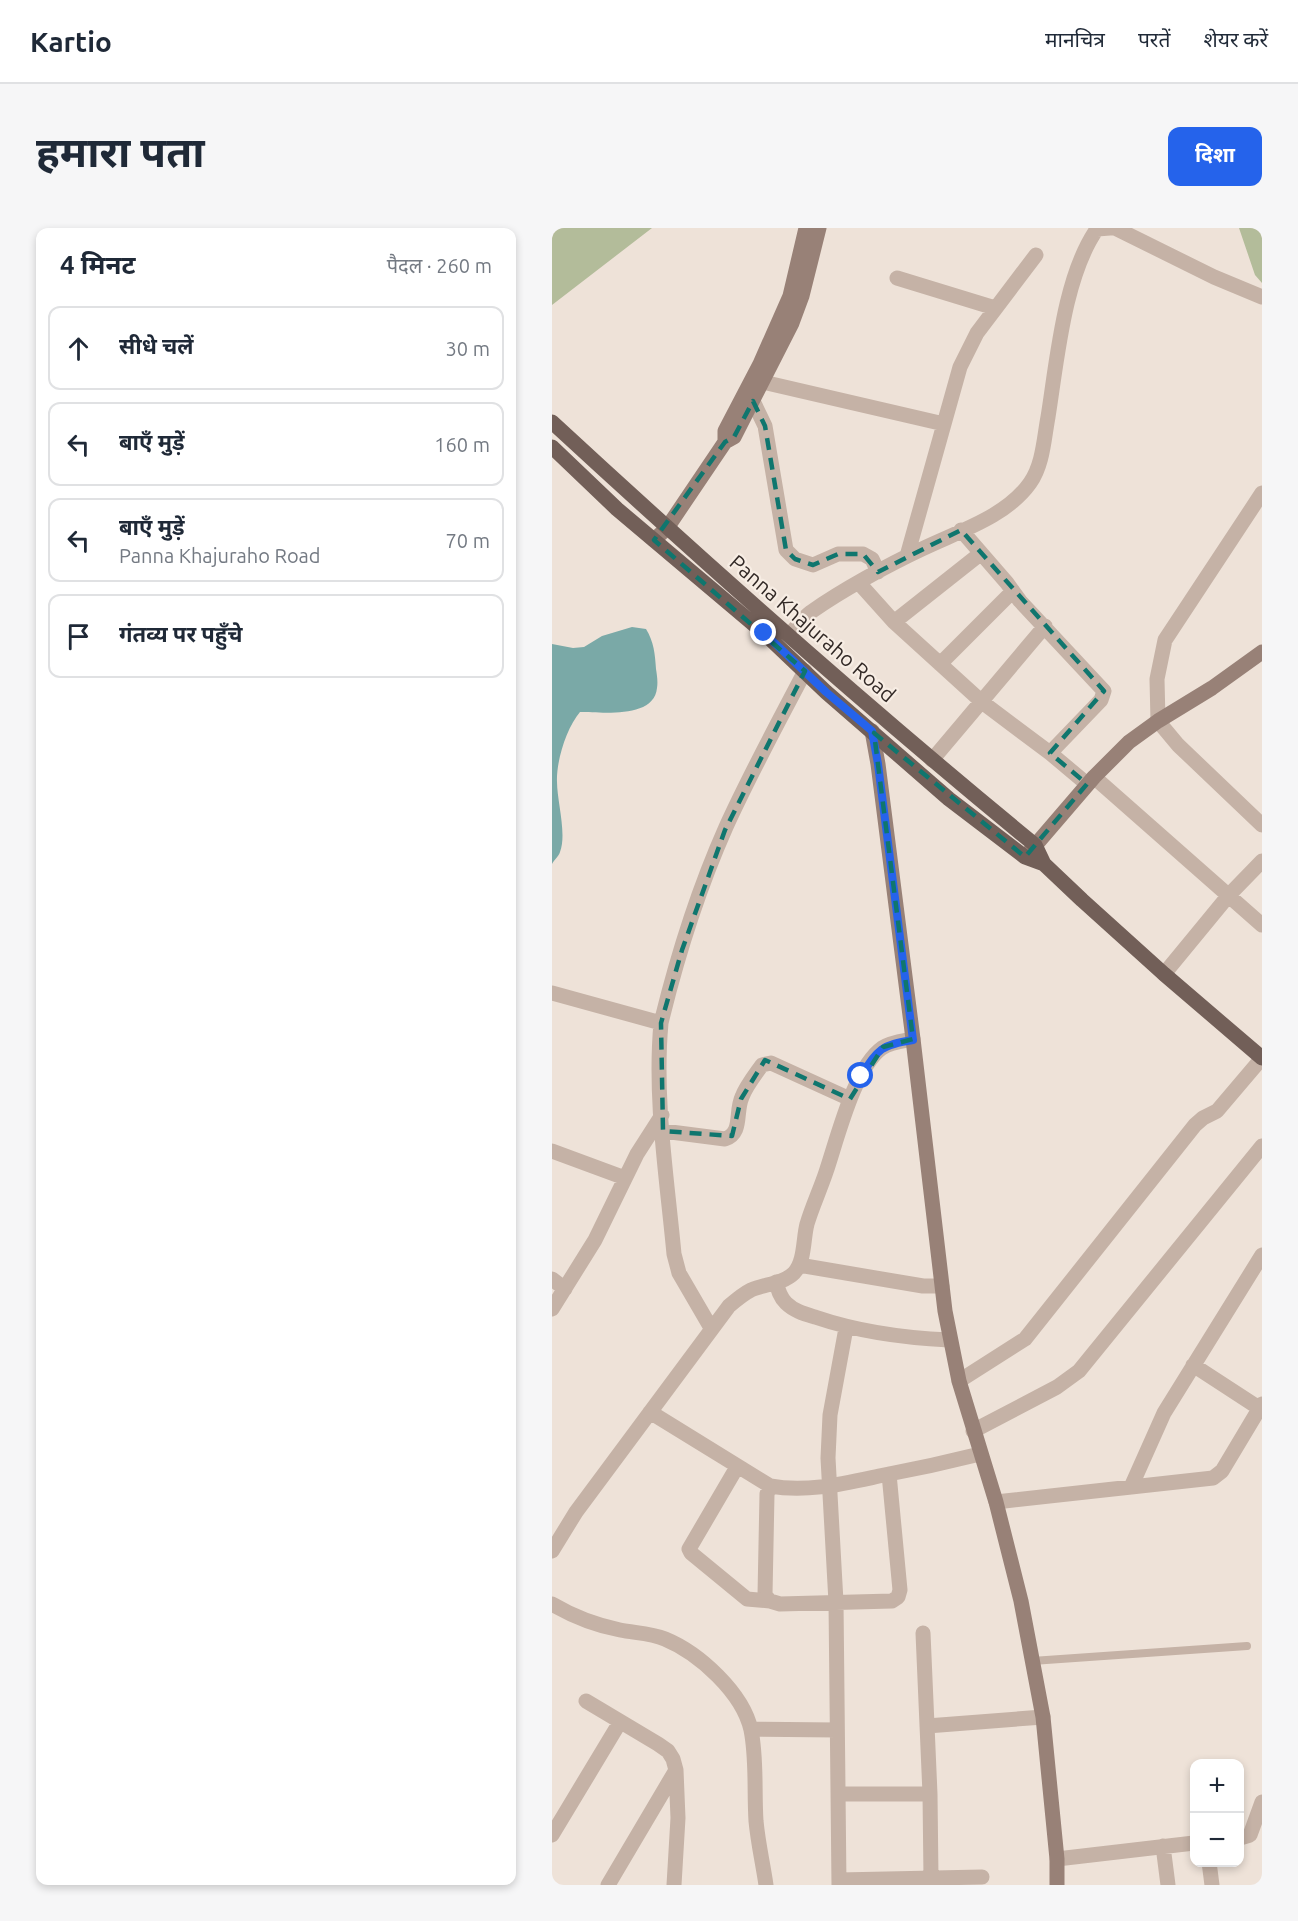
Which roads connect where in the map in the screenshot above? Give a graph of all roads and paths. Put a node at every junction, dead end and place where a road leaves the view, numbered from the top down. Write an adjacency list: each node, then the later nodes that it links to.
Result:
1 (806, 228): 13 (main road)
2 (819, 228): 9 (main road)
3 (1110, 228): 17 (street)
4 (1115, 228): 7 (street)
5 (1036, 255): 8 (street)
6 (897, 278): 8 (street)
7 (1262, 297)
8 (995, 308): 12 (street)
9 (763, 382): 10 (main road); 12 (street)
10 (753, 401): 13 (main road); 21 (street)
11 (552, 422): 16 (main road, Panna Khajuraho Road)
12 (944, 424): 20 (street)
13 (725, 442): 16 (main road)
14 (552, 447): 18 (main road, Panna Khajuraho Road)
15 (1262, 493): 31 (street)
16 (667, 528): 18 (main road); 26 (main road, Panna Khajuraho Road)
17 (962, 530): 19 (street); 20 (street)
18 (654, 540): 29 (main road, Panna Khajuraho Road)
19 (980, 554): 23 (street); 24 (street)
20 (907, 556): 21 (street)
21 (878, 572): 22 (street)
22 (860, 583): 24 (street); 26 (street)
23 (1013, 591): 25 (street); 28 (street)
24 (894, 622): 28 (street)
25 (1045, 626): 30 (street); 33 (street)
26 (789, 635): 34 (main road, Panna Khajuraho Road)
27 (1260, 658): 31 (main road)
28 (940, 664): 30 (street)
29 (805, 671): 32 (main road, Panna Khajuraho Road); 43 (street)
30 (982, 702): 33 (street); 34 (street)
31 (1158, 721): 35 (main road); 36 (street)
32 (872, 731): 37 (main road, Panna Khajuraho Road); 44 (main road)
33 (1050, 753): 35 (street)
34 (932, 760): 37 (main road, Panna Khajuraho Road)
35 (1090, 781): 37 (main road); 39 (street)
36 (1262, 825)
37 (1030, 851): 41 (main road, Panna Khajuraho Road)
38 (1262, 861): 39 (street)
39 (1229, 895): 40 (street); 41 (street)
40 (1262, 925)
41 (1164, 974): 45 (main road, Panna Khajuraho Road)
42 (552, 993): 43 (street)
43 (661, 1023): 47 (street)
44 (913, 1040): 46 (street); 55 (main road)
45 (1262, 1058): 62 (street)
46 (850, 1100): 47 (street); 52 (street)
47 (662, 1123): 50 (street); 58 (street)
48 (1262, 1146): 65 (street)
49 (552, 1151): 50 (street)
50 (625, 1178): 56 (street)
51 (1262, 1255): 61 (street)
52 (799, 1265): 54 (street); 55 (street)
53 (552, 1279): 56 (street)
54 (776, 1282): 58 (street); 59 (street)
55 (942, 1286): 60 (main road)
56 (565, 1290): 57 (street)
57 (552, 1309)
58 (711, 1328): 64 (street)
59 (846, 1328): 60 (street); 69 (street)
60 (949, 1340): 62 (main road)
61 (1193, 1365): 63 (street); 71 (street)
62 (959, 1381): 65 (main road)
63 (1261, 1408): 71 (street)
64 (650, 1412): 67 (street); 73 (street)
65 (973, 1431): 66 (main road)
66 (980, 1454): 68 (street); 72 (main road)
67 (737, 1467): 70 (street); 74 (street)
68 (889, 1474): 69 (street); 75 (street)
69 (830, 1485): 70 (street); 75 (street)
70 (770, 1486): 74 (street)
71 (1131, 1487): 72 (street)
72 (996, 1502): 79 (main road)
73 (554, 1542)
74 (770, 1601): 75 (street)
75 (836, 1602): 85 (street)
76 (552, 1604): 84 (street)
77 (923, 1633): 83 (street)
78 (1247, 1646): 79 (lane)
79 (1032, 1662): 81 (main road)
80 (586, 1701): 82 (street)
81 (1042, 1717): 83 (street); 94 (main road)
82 (620, 1722): 86 (street); 90 (street)
83 (927, 1726): 88 (street)
84 (751, 1729): 85 (street); 101 (street)
85 (837, 1730): 87 (street)
86 (676, 1770): 99 (street); 100 (street)
87 (839, 1794): 88 (street); 98 (street)
88 (930, 1794): 97 (street)
89 (1262, 1802): 91 (street)
90 (552, 1835)
91 (1244, 1837)
92 (1190, 1843): 93 (street)
93 (1163, 1846): 94 (street); 103 (street)
94 (1057, 1858): 102 (main road)
95 (1210, 1867): 104 (street)
96 (982, 1877): 97 (street)
97 (931, 1878): 98 (street)
98 (839, 1882)
99 (608, 1885)
100 (674, 1885)
101 (766, 1885)
102 (1058, 1885)
103 (1168, 1885)
104 (1212, 1885)

